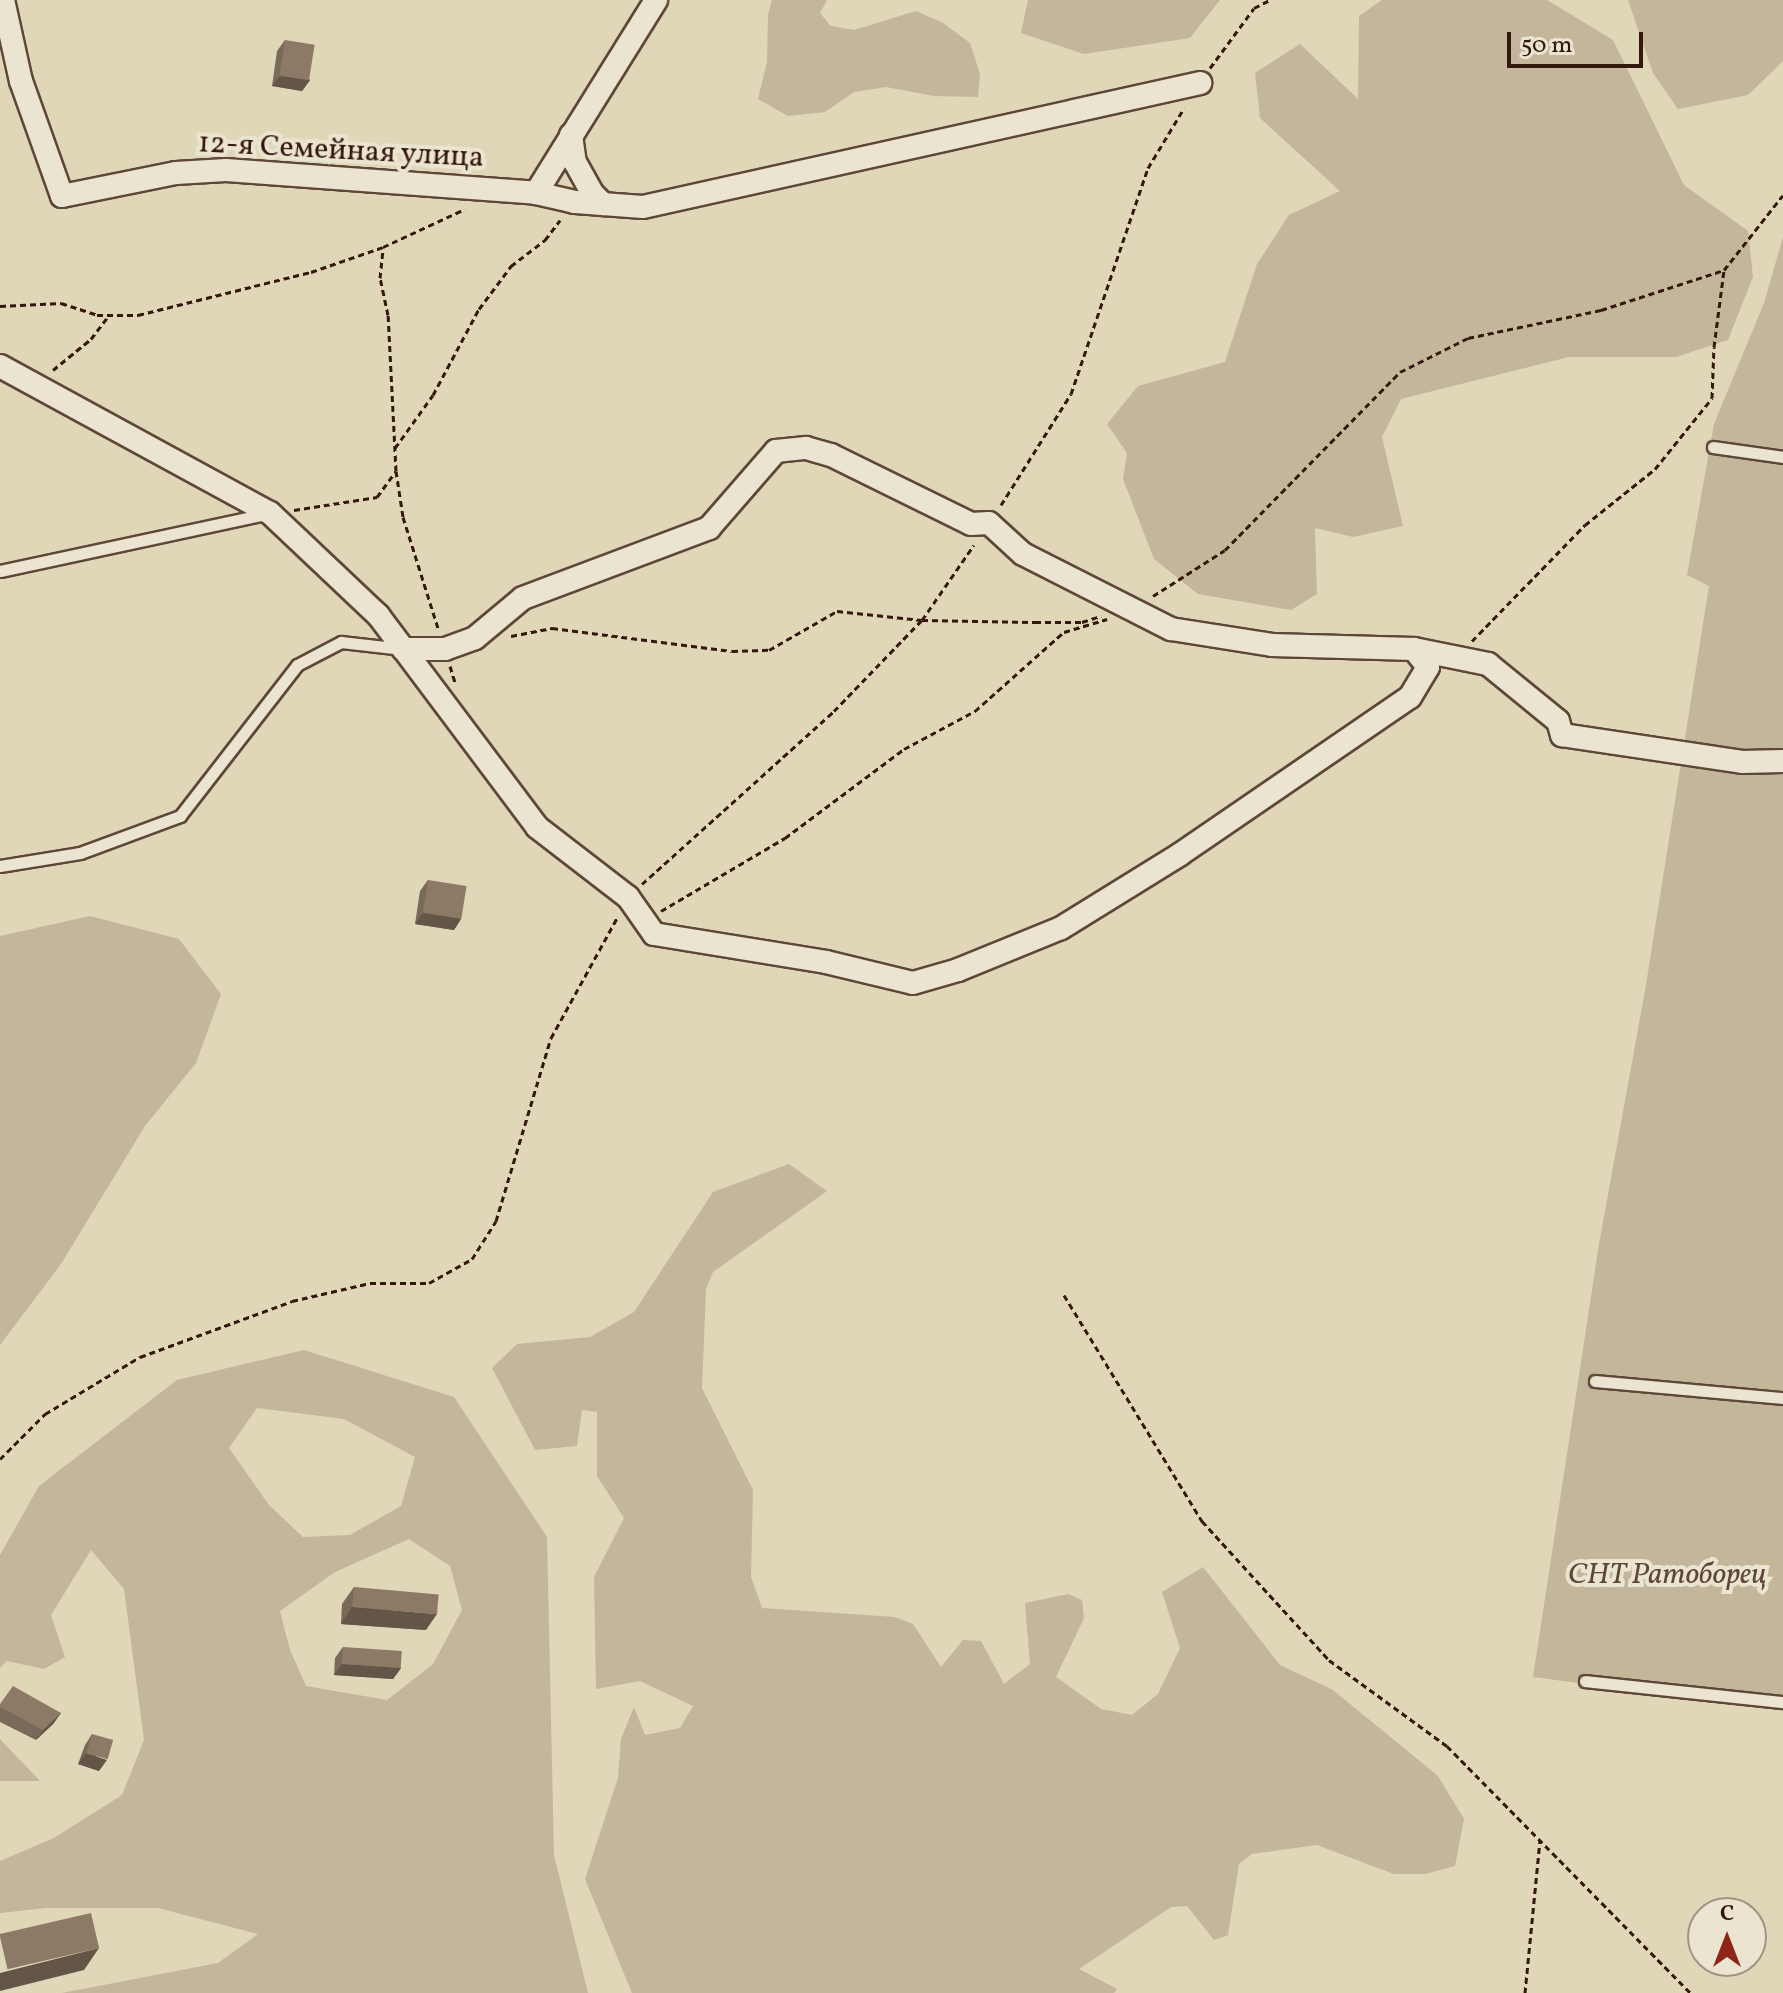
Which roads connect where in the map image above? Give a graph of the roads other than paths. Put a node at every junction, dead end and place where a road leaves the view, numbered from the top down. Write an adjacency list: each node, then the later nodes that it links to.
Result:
1 (3, 0): 5 (street, 12-я Семейная улица)
2 (656, 0): 4 (street)
3 (1200, 83): 6 (street, 12-я Семейная улица)
4 (571, 135): 5 (street); 6 (street)
5 (536, 193): 6 (street, 12-я Семейная улица)
6 (603, 204)
7 (0, 366): 10 (street)
8 (1713, 447): 9 (lane)
9 (1783, 457)
10 (270, 513): 11 (lane); 12 (street)
11 (0, 571)
12 (403, 649): 13 (street); 13 (street); 15 (lane)
13 (1414, 649): 14 (street)
14 (1783, 761)
15 (0, 866)
16 (1595, 1381): 17 (lane)
17 (1783, 1398)
18 (1585, 1681): 19 (lane)
19 (1783, 1702)

